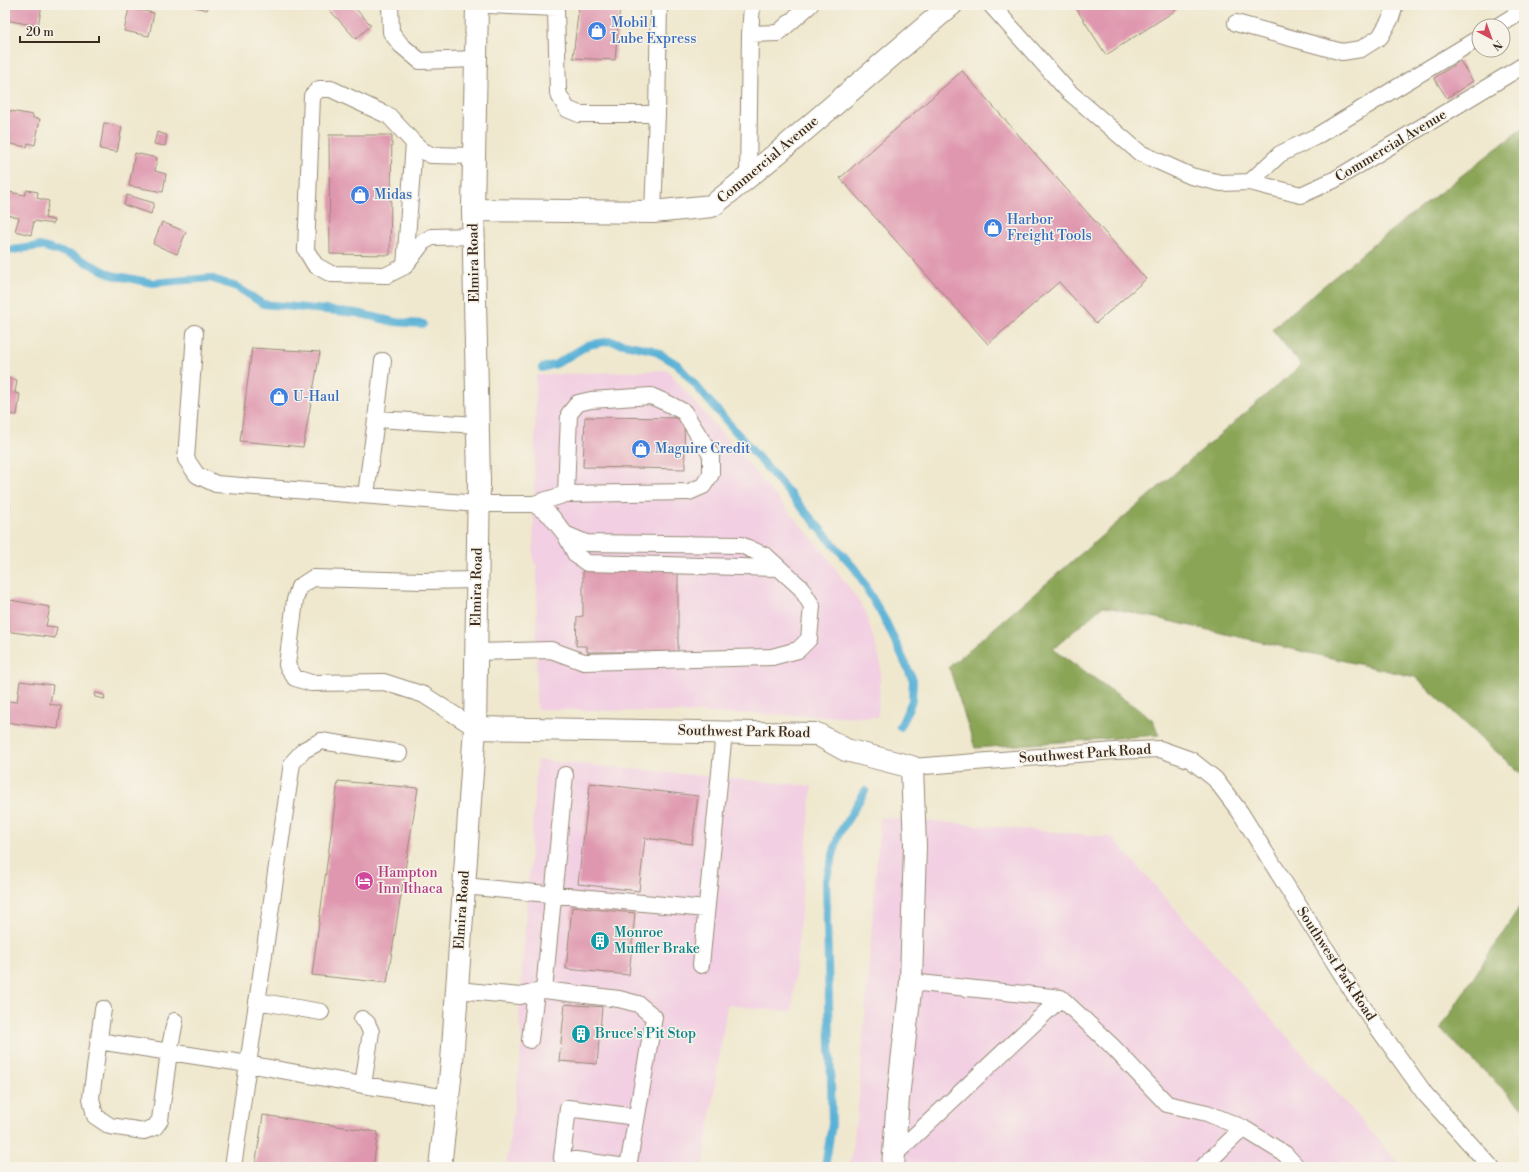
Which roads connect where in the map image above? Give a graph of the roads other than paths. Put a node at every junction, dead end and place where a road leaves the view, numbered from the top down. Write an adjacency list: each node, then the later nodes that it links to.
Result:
1 (390, 5): 16 (lane)
2 (477, 5): 16 (main road, Elmira Road)
3 (488, 5): 10 (lane)
4 (659, 5): 18 (lane)
5 (752, 5): 14 (lane)
6 (810, 5): 14 (lane)
7 (951, 5): 21 (main road, Commercial Avenue)
8 (991, 5): 22 (lane, Commercial Avenue)
9 (1395, 5): 13 (lane)
10 (556, 6): 18 (lane)
11 (1524, 10): 12 (lane)
12 (1511, 18)
13 (1236, 23)
14 (750, 34): 21 (lane)
15 (1471, 43): 22 (lane)
16 (476, 59): 20 (main road, Elmira Road)
17 (1524, 65): 22 (lane, Commercial Avenue)
18 (657, 114): 24 (lane)
19 (414, 143): 20 (lane); 26 (lane); 26 (lane)
20 (474, 156): 23 (main road, Elmira Road)
21 (748, 177): 24 (main road, Commercial Avenue)
22 (1250, 182)
23 (473, 210): 24 (main road, Commercial Avenue); 25 (main road, Elmira Road)
24 (653, 212)
25 (473, 236): 26 (lane); 30 (main road, Elmira Road)
26 (405, 266)
27 (195, 333): 32 (lane)
28 (383, 361): 29 (lane)
29 (376, 419): 30 (lane); 32 (lane)
30 (478, 425): 33 (main road, Elmira Road)
31 (566, 494): 31 (lane); 34 (lane)
32 (366, 495): 33 (lane)
33 (479, 504): 34 (lane); 37 (main road, Elmira Road)
34 (534, 504): 35 (lane)
35 (565, 534): 36 (lane); 36 (lane)
36 (779, 568): 38 (lane)
37 (477, 580): 38 (main road, Elmira Road); 39 (lane)
38 (476, 652): 39 (main road, Elmira Road)
39 (475, 728): 40 (main road, Southwest Park Road); 44 (main road, Elmira Road)
40 (724, 732): 42 (main road, Southwest Park Road); 46 (lane)
41 (399, 753): 52 (lane)
42 (912, 767): 48 (main road); 71 (lane, Southwest Park Road)
43 (565, 775): 45 (lane)
44 (464, 886): 45 (lane); 49 (main road, Elmira Road)
45 (553, 894): 46 (lane); 50 (lane)
46 (706, 909): 47 (lane)
47 (701, 965)
48 (911, 982): 51 (lane); 65 (main road)
49 (457, 990): 50 (lane); 62 (main road, Elmira Road)
50 (540, 991): 57 (lane); 63 (lane)
51 (1061, 998): 64 (lane); 65 (lane)
52 (257, 1001): 54 (lane); 60 (lane)
53 (103, 1010): 58 (lane)
54 (321, 1012)
55 (362, 1019): 61 (lane)
56 (175, 1021): 59 (lane)
57 (530, 1040)
58 (98, 1041): 59 (lane); 59 (lane)
59 (169, 1052): 60 (lane)
60 (248, 1064): 61 (lane); 66 (lane)
61 (363, 1085): 62 (lane)
62 (448, 1098): 67 (main road, Elmira Road)
63 (636, 1117): 68 (lane); 68 (lane)
64 (1243, 1128): 69 (lane); 70 (lane)
65 (894, 1160)
66 (233, 1167)
67 (440, 1167)
68 (627, 1167)
69 (1203, 1167)
70 (1296, 1167)
71 (1492, 1167)

